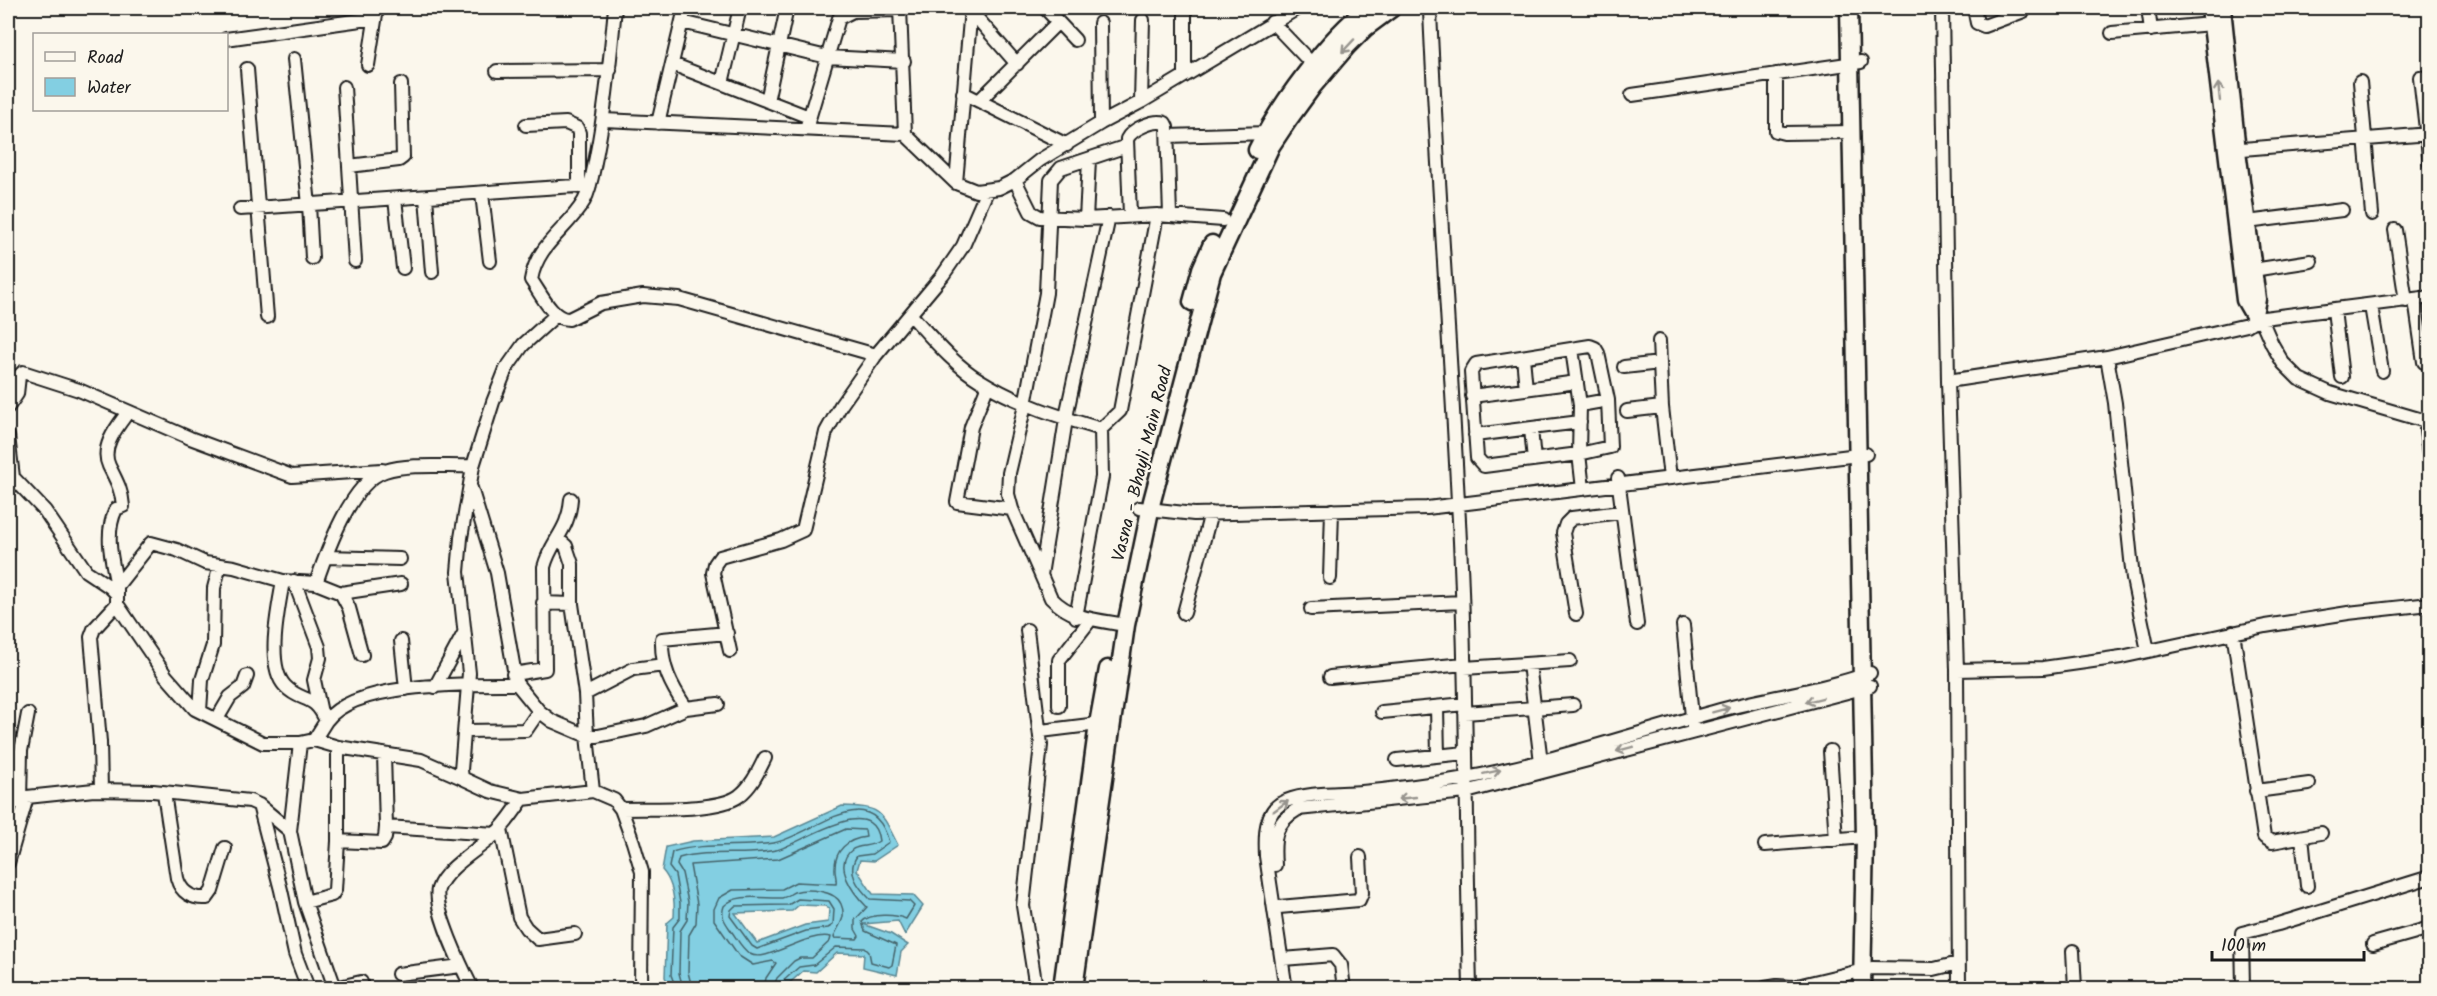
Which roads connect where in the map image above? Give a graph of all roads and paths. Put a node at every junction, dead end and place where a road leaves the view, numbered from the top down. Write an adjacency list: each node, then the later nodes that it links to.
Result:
1 (615, 8): 42 (street)
2 (685, 8): 23 (street)
3 (740, 8): 29 (street)
4 (787, 8): 32 (street)
5 (1045, 8): 24 (street)
6 (1298, 8): 25 (street)
7 (1368, 8): 40 (street, Vasna - Bhayli Main Road)
8 (1392, 8): 152 (street, Vasna - Bhayli Main Road, one-way to 152)
9 (1849, 8): 36 (street)
10 (1859, 8): 36 (street)
11 (1942, 8): 120 (street)
12 (1974, 8): 18 (street)
13 (2148, 8): 27 (street)
14 (2222, 8): 69 (street)
15 (900, 9): 33 (street); 35 (street)
16 (971, 9): 38 (street); 51 (street)
17 (1430, 9): 151 (street)
18 (2024, 11)
19 (376, 13): 30 (street); 39 (street)
20 (1185, 14): 45 (street)
21 (2210, 16): 27 (street); 69 (street, one-way to 21)
22 (1143, 20): 55 (street)
23 (682, 22): 29 (street); 37 (street)
24 (1058, 22): 31 (street); 38 (street)
25 (1272, 22): 40 (street); 45 (street)
26 (1100, 23): 59 (street)
27 (2151, 30): 28 (street)
28 (2112, 33)
29 (733, 36): 32 (street); 48 (street)
30 (228, 39)
31 (1075, 40)
32 (779, 46): 33 (street); 53 (street)
33 (827, 57): 35 (street); 58 (street)
34 (294, 59): 81 (street)
35 (903, 61): 63 (street)
36 (1856, 62): 44 (street); 61 (street); 139 (street)
37 (672, 64): 48 (street); 57 (street)
38 (1017, 64): 54 (street)
39 (368, 65)
40 (1314, 66): 62 (street, Vasna - Bhayli Main Road)
41 (247, 69): 82 (street)
42 (610, 70): 43 (street); 56 (street)
43 (497, 71)
44 (1776, 74): 52 (street); 61 (street)
45 (1185, 75): 55 (street)
46 (2420, 77): 64 (street)
47 (2360, 82): 66 (street)
48 (722, 83): 53 (street)
49 (401, 84): 72 (street)
50 (344, 87): 72 (street)
51 (963, 93): 54 (street); 74 (street)
52 (1632, 95)
53 (767, 101): 58 (street)
54 (979, 101): 67 (street)
55 (1141, 102): 59 (street)
56 (604, 120): 57 (street); 75 (street)
57 (658, 123): 58 (street)
58 (808, 123): 63 (street)
59 (1101, 123): 67 (street)
60 (526, 125): 75 (street)
61 (1852, 132): 139 (street)
62 (1266, 133): 65 (street); 91 (street, Vasna - Bhayli Main Road)
63 (905, 134): 74 (street)
64 (2428, 134): 66 (street); 71 (street)
65 (1168, 136): 68 (street); 87 (street)
66 (2366, 139): 69 (street); 85 (street)
67 (1067, 145): 73 (street)
68 (1127, 146): 70 (street); 86 (street)
69 (2231, 150): 92 (street); 108 (street)
70 (1089, 160): 89 (street); 90 (street)
71 (2430, 164)
72 (349, 166): 80 (street)
73 (1015, 180): 76 (street); 89 (street)
74 (956, 183): 76 (street)
75 (584, 186): 77 (street); 105 (street)
76 (987, 191): 106 (street)
77 (482, 194): 78 (street); 96 (street)
78 (426, 197): 79 (street); 100 (street)
79 (395, 199): 80 (street); 98 (street)
80 (351, 202): 81 (street); 95 (street)
81 (309, 205): 82 (street); 94 (street)
82 (259, 208): 83 (street); 107 (street)
83 (240, 209)
84 (2342, 210): 92 (street)
85 (2372, 214)
86 (1130, 215): 87 (street); 88 (street)
87 (1164, 215): 91 (street); 135 (street)
88 (1109, 217): 90 (street); 132 (street)
89 (1048, 218): 90 (street); 126 (street)
90 (1086, 219)
91 (1223, 220): 152 (street, Vasna - Bhayli Main Road)
92 (2247, 222): 99 (street)
93 (2396, 230): 102 (street)
94 (312, 258)
95 (355, 261)
96 (490, 261)
97 (2311, 261): 99 (street)
98 (403, 268)
99 (2253, 270): 108 (street)
100 (432, 272)
101 (2430, 297): 102 (street)
102 (2411, 300): 103 (street); 109 (street)
103 (2371, 306): 104 (street); 118 (street)
104 (2334, 310): 108 (street); 119 (street)
105 (553, 311): 112 (street); 143 (street)
106 (911, 315): 112 (street); 122 (street)
107 (267, 316)
108 (2257, 317): 114 (street); 134 (street)
109 (2425, 340): 115 (street)
110 (1659, 341): 116 (street)
111 (1572, 349): 113 (street); 121 (street); 125 (street)
112 (876, 355): 182 (street)
113 (1523, 357): 123 (street); 124 (street)
114 (2107, 357): 120 (street); 186 (street)
115 (2424, 362)
116 (1660, 363): 117 (street); 129 (street)
117 (1624, 367)
118 (2382, 371)
119 (2342, 377)
120 (1948, 381): 192 (street)
121 (1577, 382): 123 (street); 127 (street)
122 (988, 385): 126 (street); 153 (street)
123 (1526, 389): 124 (street)
124 (1472, 396): 137 (street)
125 (1608, 400): 127 (street); 140 (street)
126 (1026, 405): 132 (street); 153 (street)
127 (1580, 405): 133 (street)
128 (8, 407): 131 (street)
129 (1662, 407): 130 (street); 146 (street)
130 (1626, 411)
131 (128, 412): 144 (street); 167 (street)
132 (1067, 419): 135 (street); 161 (street)
133 (1580, 422): 136 (street); 140 (street)
134 (2429, 422): 142 (street)
135 (1101, 429): 175 (street)
136 (1531, 429): 137 (street); 141 (street)
137 (1475, 435): 141 (street)
138 (8, 436): 145 (street)
139 (1862, 451): 146 (street); 196 (street)
140 (1579, 454): 141 (street); 149 (street)
141 (1534, 460)
142 (2430, 464)
143 (473, 466): 144 (street); 148 (street)
144 (388, 470): 158 (street)
145 (10, 474): 167 (street)
146 (1670, 474): 147 (street)
147 (1618, 481): 149 (street); 155 (street)
148 (470, 484): 181 (street); 195 (street)
149 (1582, 485): 151 (street)
150 (570, 500): 157 (street)
151 (1458, 500): 152 (street); 154 (street); 168 (street)
152 (1146, 504): 156 (street); 177 (street, Vasna - Bhayli Main Road)
153 (1012, 509): 161 (street)
154 (1332, 510): 156 (street); 162 (street)
155 (1621, 512): 174 (street); 178 (street)
156 (1211, 513): 173 (street)
157 (558, 539): 169 (street); 170 (street)
158 (326, 557): 159 (street); 164 (street)
159 (400, 559)
160 (220, 565): 163 (street); 167 (street); 209 (street)
161 (1041, 576): 175 (street)
162 (1330, 578)
163 (289, 581): 164 (street); 205 (street); 205 (street)
164 (316, 583): 166 (street)
165 (401, 584): 166 (street)
166 (341, 593): 187 (street)
167 (117, 594): 209 (street); 233 (street)
168 (1462, 602): 172 (street); 191 (street)
169 (543, 603): 170 (street); 195 (street)
170 (572, 604): 200 (street)
171 (2430, 604): 183 (street)
172 (1311, 609)
173 (1184, 613)
174 (1576, 614)
175 (1076, 617): 176 (street)
176 (1091, 620): 177 (street); 203 (street)
177 (1121, 624): 215 (street, Vasna - Bhayli Main Road); 275 (street, Vasna - Bhayli Main Road)
178 (1637, 624)
179 (1683, 625): 216 (street)
180 (1026, 630): 218 (street)
181 (465, 632): 197 (street); 198 (street)
182 (727, 633): 185 (street); 190 (street)
183 (2234, 633): 186 (street); 235 (street)
184 (401, 641): 199 (street)
185 (730, 651)
186 (2148, 651): 192 (street)
187 (362, 655)
188 (1570, 661): 189 (street)
189 (1529, 664): 191 (street); 208 (street)
190 (664, 665): 200 (street); 206 (street)
191 (1464, 666): 194 (street); 207 (street)
192 (1957, 670): 263 (street)
193 (247, 676): 213 (street)
194 (1330, 677)
195 (515, 679): 197 (street); 210 (street)
196 (1866, 681): 216 (street); 246 (street); 265 (street)
197 (469, 684): 198 (street); 217 (street)
198 (435, 687): 199 (street)
199 (406, 689): 214 (street)
200 (585, 694): 219 (street)
201 (718, 704): 206 (street)
202 (1573, 705): 208 (street)
203 (1059, 706)
204 (1437, 707): 207 (street); 211 (street); 226 (street)
205 (320, 708): 214 (street)
206 (686, 708): 219 (street)
207 (1465, 708): 208 (street); 224 (street)
208 (1534, 708): 229 (street)
209 (200, 711): 213 (street)
210 (539, 711): 217 (street); 219 (street)
211 (1382, 712)
212 (28, 714): 239 (street)
213 (217, 719): 221 (street)
214 (326, 721): 220 (street)
215 (1098, 724): 218 (street); 274 (street, Vasna - Bhayli Main Road)
216 (1693, 724): 229 (street); 237 (street, one-way to 237)
217 (465, 731): 230 (street)
218 (1041, 731): 273 (street)
219 (587, 736): 234 (street)
220 (314, 740): 221 (street); 222 (street)
221 (300, 743): 243 (street)
222 (338, 747): 225 (street); 249 (street)
223 (1830, 751): 248 (street)
224 (1465, 753): 226 (street); 231 (street)
225 (384, 754): 230 (street); 242 (street)
226 (1438, 756): 228 (street)
227 (765, 758): 241 (street)
228 (1397, 760)
229 (1541, 762): 231 (street, one-way to 229)
230 (462, 778): 238 (street)
231 (1466, 778): 237 (street); 268 (street, one-way to 231)
232 (2309, 784): 235 (street)
233 (101, 790): 236 (street); 239 (street)
234 (593, 791): 238 (street); 241 (street)
235 (2256, 791): 247 (street)
236 (158, 792): 240 (street); 251 (street)
237 (1466, 792): 257 (street, one-way to 257); 277 (street)
238 (523, 798): 244 (street)
239 (18, 800): 253 (street)
240 (259, 805): 243 (street); 269 (street)
241 (621, 809): 272 (street)
242 (386, 827): 244 (street); 249 (street)
243 (290, 831): 256 (street)
244 (498, 831): 259 (street); 264 (street)
245 (2321, 833): 247 (street)
246 (1864, 837): 248 (street); 265 (street)
247 (2302, 837): 255 (street)
248 (1836, 840): 250 (street)
249 (338, 842): 256 (street)
250 (1766, 845)
251 (225, 848)
252 (1360, 857): 257 (street)
253 (8, 863)
254 (2430, 877): 284 (street)
255 (2307, 886)
256 (305, 902): 270 (street)
257 (1279, 907): 262 (street)
258 (2430, 928): 260 (street)
259 (575, 934)
260 (2373, 944)
261 (2073, 951): 283 (street)
262 (1283, 959): 268 (street); 276 (street)
263 (1959, 963): 265 (street); 282 (street)
264 (461, 966): 266 (street); 271 (street)
265 (1867, 969): 279 (street); 280 (street); 281 (street)
266 (398, 974)
267 (361, 982): 270 (street)
268 (1285, 986)
269 (308, 988)
270 (335, 988)
271 (472, 988)
272 (641, 988)
273 (1036, 988)
274 (1062, 988)
275 (1074, 988)
276 (1344, 988)
277 (1470, 988)
278 (1765, 988): 279 (street)
279 (1792, 988)
280 (1862, 988)
281 (1871, 988)
282 (1959, 988)
283 (2075, 988)
284 (2243, 988)

